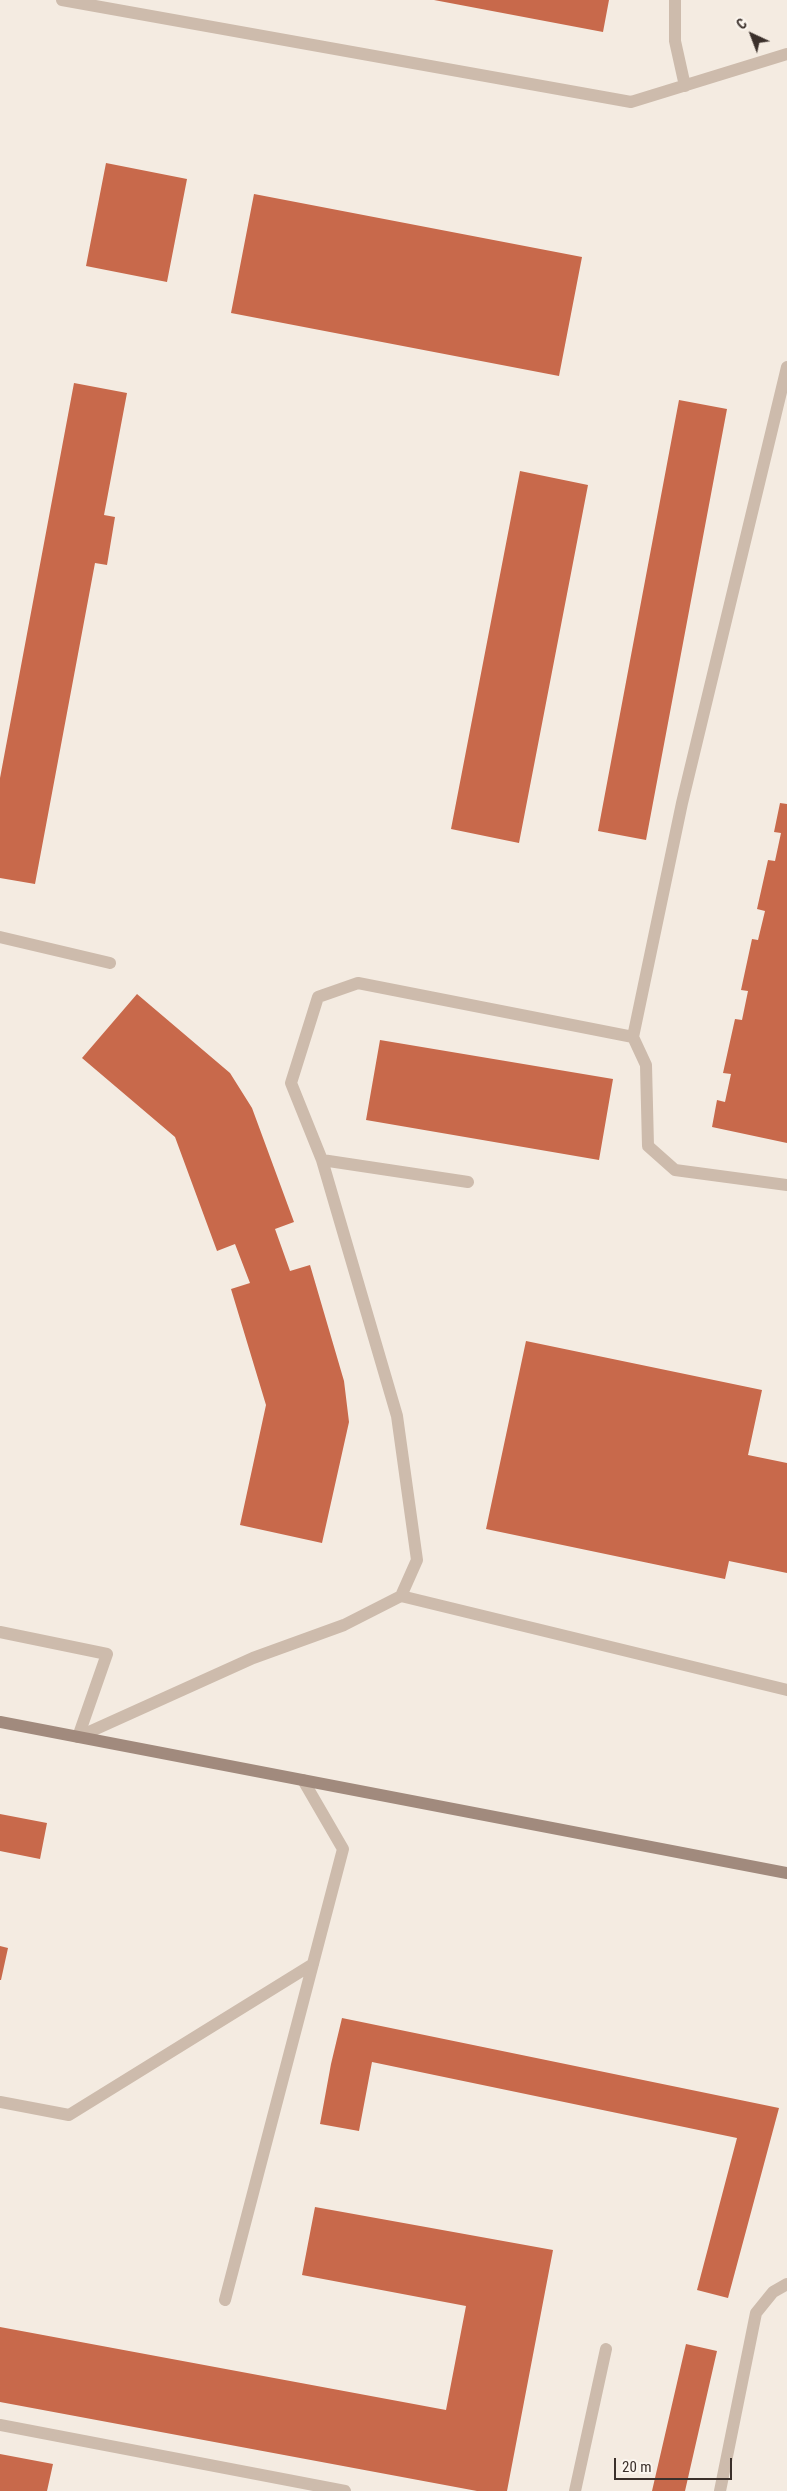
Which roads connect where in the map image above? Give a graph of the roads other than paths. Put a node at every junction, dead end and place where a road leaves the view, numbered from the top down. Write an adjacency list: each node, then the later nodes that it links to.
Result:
1 (62, 0): 4 (lane)
2 (675, 0): 4 (lane)
3 (787, 54): 4 (lane)
4 (685, 86)
5 (787, 367): 8 (lane)
6 (0, 937): 7 (lane)
7 (110, 962)
8 (633, 1037): 9 (lane); 11 (lane)
9 (322, 1160): 10 (lane); 12 (lane)
10 (468, 1182)
11 (787, 1186)
12 (401, 1596): 14 (lane); 16 (lane)
13 (0, 1632): 16 (lane)
14 (787, 1690)
15 (0, 1722): 16 (main road)
16 (78, 1737): 17 (main road)
17 (303, 1780): 18 (main road); 19 (lane)
18 (787, 1873)
19 (313, 1964): 20 (lane); 22 (lane)
20 (0, 2102)
21 (787, 2284): 27 (lane)
22 (225, 2300)
23 (606, 2349): 26 (lane)
24 (0, 2425): 25 (lane)
25 (345, 2491)
26 (575, 2491)
27 (720, 2491)

